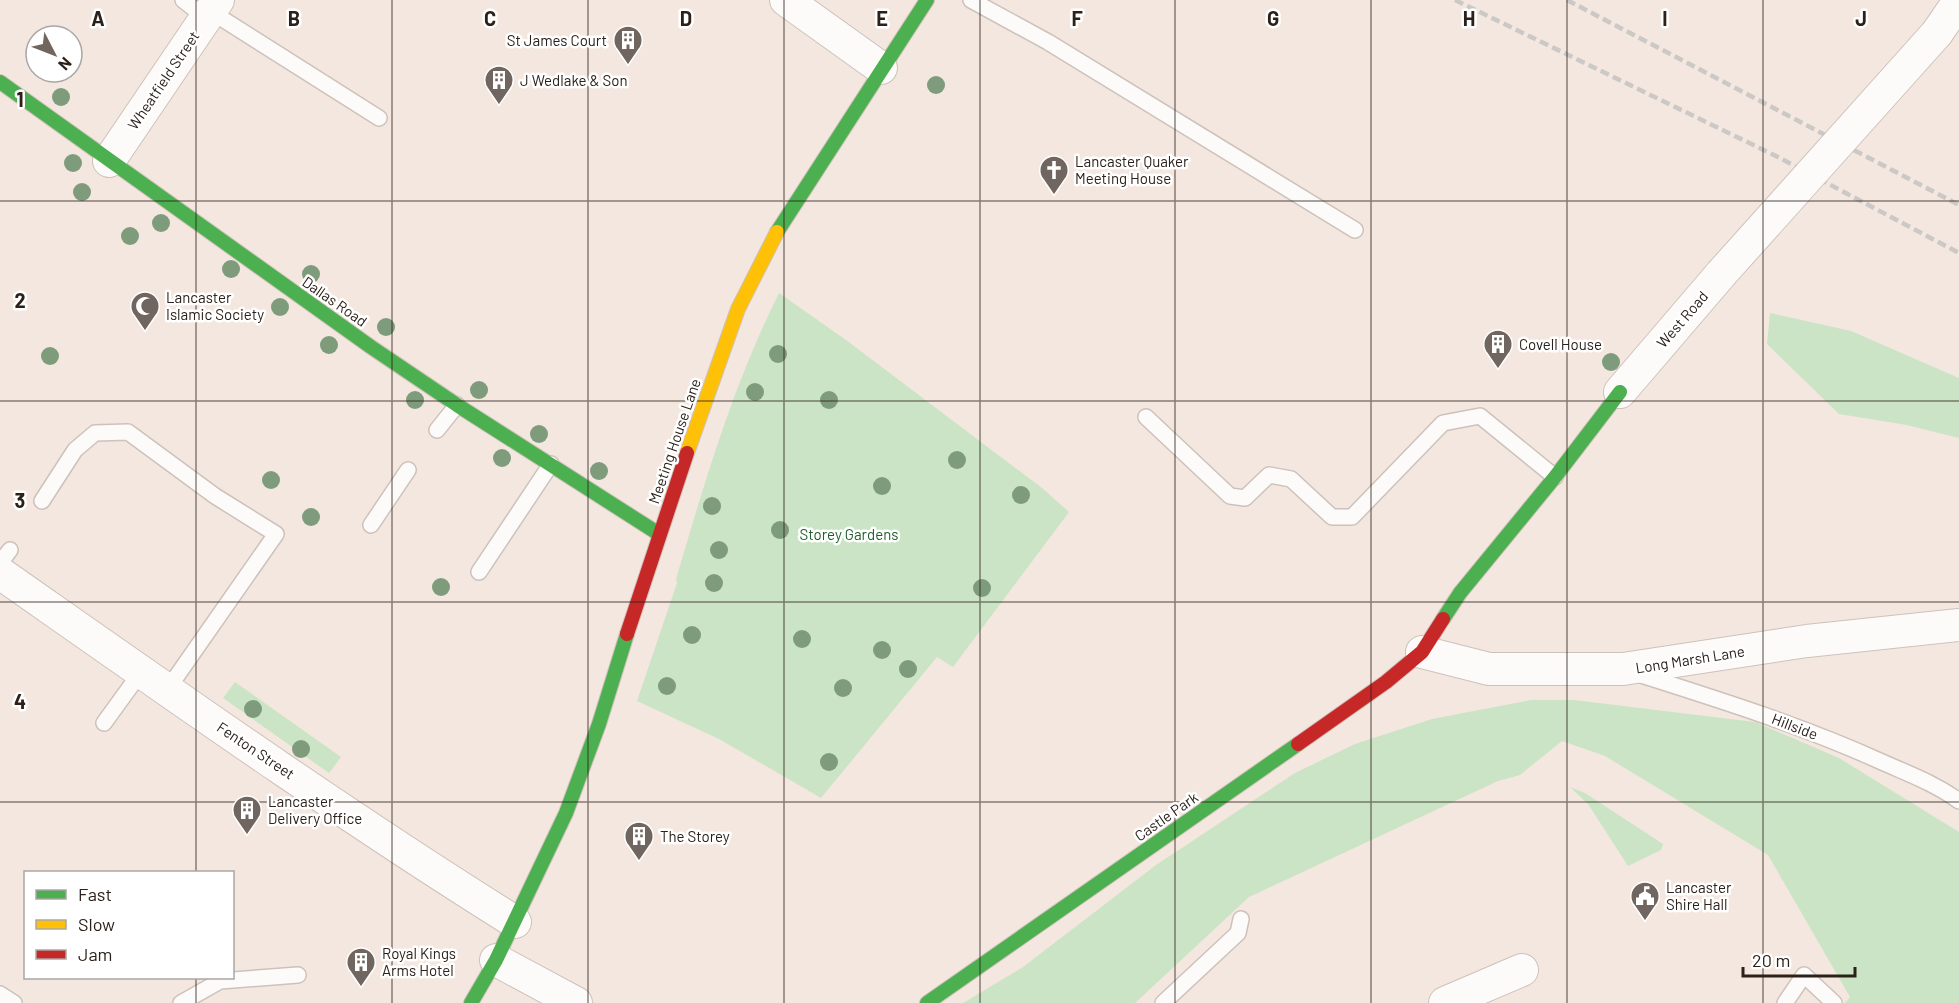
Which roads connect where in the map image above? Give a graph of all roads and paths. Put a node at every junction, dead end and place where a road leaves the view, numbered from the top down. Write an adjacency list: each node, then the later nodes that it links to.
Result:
1 (786, 0): 6 (street)
2 (927, 0): 6 (street, Meeting House Lane)
3 (971, 0): 10 (lane)
4 (1959, 1): 11 (street, West Road, bridge)
5 (204, 7): 8 (lane); 9 (street, Wheatfield Street)
6 (881, 68): 20 (street, Meeting House Lane)
7 (0, 82): 9 (street, Dallas Road)
8 (379, 118)
9 (109, 161): 12 (street, Dallas Road)
10 (1355, 230)
11 (1620, 392): 17 (street, West Road)
12 (457, 405): 14 (lane); 15 (street, Dallas Road)
13 (1146, 417): 17 (lane)
14 (437, 430)
15 (551, 464): 20 (street, Dallas Road); 23 (lane)
16 (408, 470): 19 (lane)
17 (1555, 477): 25 (street, West Road)
18 (42, 501): 28 (lane)
19 (371, 525)
20 (659, 534): 32 (street, Meeting House Lane)
21 (5, 562): 22 (lane); 27 (street, Fenton Street)
22 (0, 564)
23 (479, 572)
24 (1959, 625): 26 (street, Long Marsh Lane)
25 (1422, 652): 26 (street, Long Marsh Lane); 41 (street, Castle Park)
26 (1623, 669): 30 (lane, Hillside)
27 (141, 672): 28 (street, Fenton Street); 29 (lane)
28 (167, 690): 32 (street, Fenton Street)
29 (104, 723)
30 (1959, 801)
31 (1241, 919): 42 (lane)
32 (515, 922): 33 (street, Meeting House Lane)
33 (496, 960): 39 (street, Meeting House Lane); 40 (street)
34 (1522, 970): 43 (street)
35 (298, 975): 38 (lane)
36 (0, 994): 37 (lane)
37 (14, 1003)
38 (181, 1003)
39 (471, 1003)
40 (576, 1003)
41 (927, 1003)
42 (1163, 1003)
43 (1445, 1003)
44 (1785, 1003): 45 (lane)
45 (1834, 1003)

